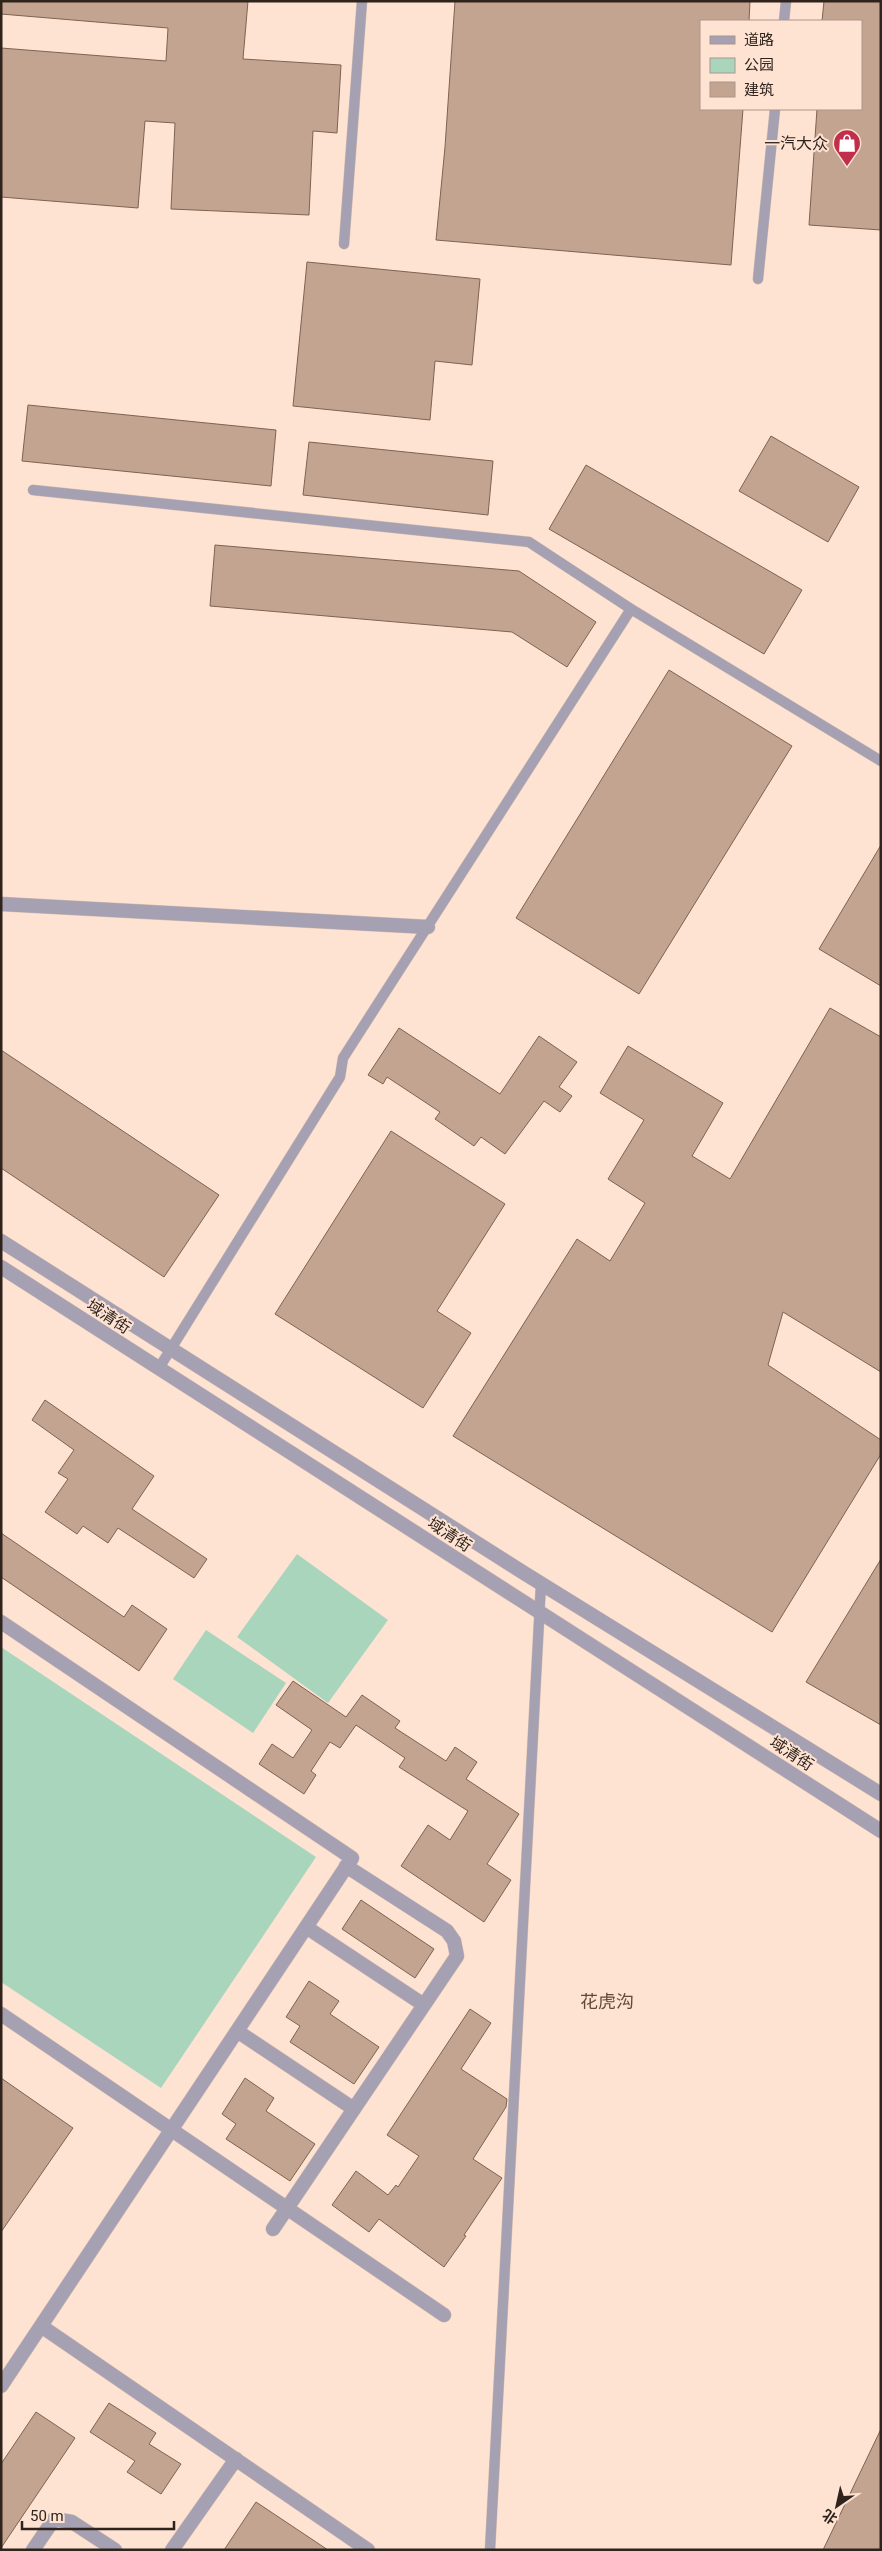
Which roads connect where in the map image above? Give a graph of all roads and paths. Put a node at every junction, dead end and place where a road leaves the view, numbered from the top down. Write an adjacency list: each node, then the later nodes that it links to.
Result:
1 (362, 1): 5 (lane)
2 (786, 1): 3 (lane)
3 (784, 20)
4 (775, 110): 6 (lane)
5 (344, 244)
6 (758, 278)
7 (33, 490): 8 (lane)
8 (631, 609): 9 (lane); 11 (lane)
9 (881, 761)
10 (1, 904): 11 (street)
11 (428, 927): 14 (lane)
12 (1, 1242): 14 (street, 域清街)
13 (1, 1268): 15 (street, 域清街)
14 (171, 1348): 15 (lane); 16 (street, 域清街)
15 (159, 1368): 17 (street, 域清街)
16 (542, 1583): 17 (lane); 19 (street, 域清街)
17 (540, 1612): 20 (street, 域清街); 38 (lane)
18 (1, 1622): 21 (street)
19 (881, 1794)
20 (881, 1831)
21 (346, 1866): 22 (street); 23 (street)
22 (306, 1927): 23 (street); 25 (street)
23 (424, 2005): 26 (street)
24 (1, 2014): 27 (street)
25 (237, 2031): 26 (street); 27 (street)
26 (354, 2109): 28 (street)
27 (171, 2130): 28 (street); 31 (street)
28 (287, 2209): 29 (street); 30 (street)
29 (273, 2229)
30 (444, 2315)
31 (41, 2326): 32 (street); 33 (street)
32 (1, 2386)
33 (236, 2459): 36 (street); 37 (street)
34 (33, 2550): 35 (street)
35 (115, 2550)
36 (172, 2550)
37 (368, 2550)
38 (490, 2550)

